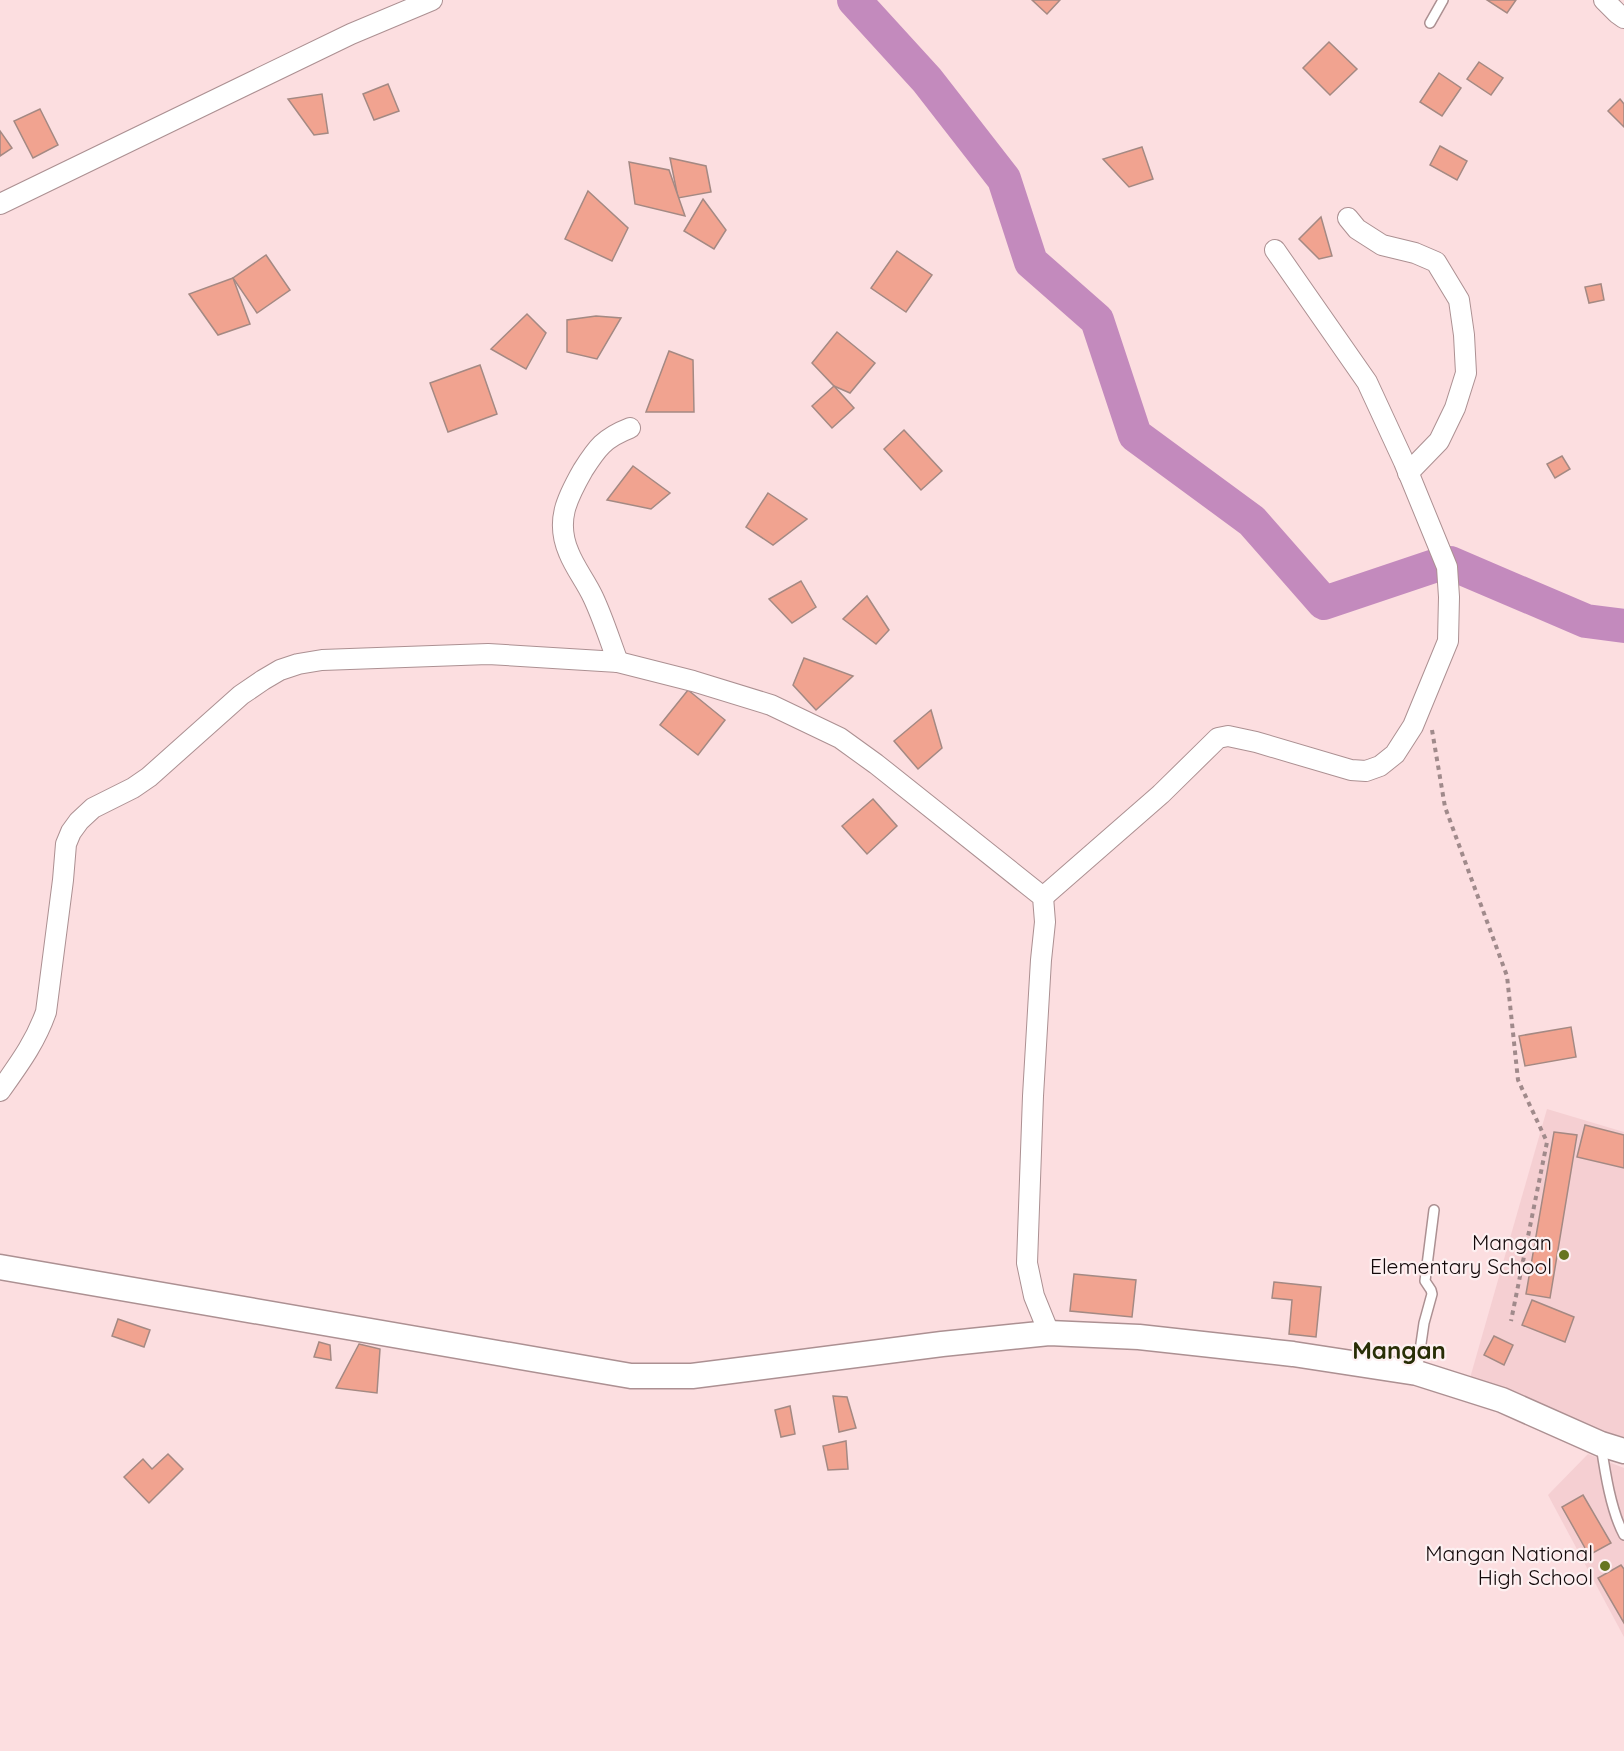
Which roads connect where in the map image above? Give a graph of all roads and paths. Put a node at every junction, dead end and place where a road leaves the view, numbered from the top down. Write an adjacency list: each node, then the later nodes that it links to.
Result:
1 (432, 0): 6 (street)
2 (1443, 0): 5 (lane)
3 (1604, 0): 4 (street)
4 (1624, 18)
5 (1430, 23)
6 (0, 204)
7 (1348, 218): 10 (street)
8 (1275, 250): 10 (street)
9 (630, 428): 11 (street)
10 (1408, 472): 13 (street)
11 (618, 662): 13 (street); 14 (street)
12 (1432, 728): 17 (path)
13 (1043, 897): 18 (street)
14 (0, 1091)
15 (1434, 1210): 19 (lane)
16 (0, 1267): 18 (street)
17 (1511, 1321)
18 (1049, 1333): 19 (street)
19 (1417, 1373): 20 (street)
20 (1601, 1444): 21 (street); 22 (lane)
21 (1624, 1451)
22 (1624, 1535)

